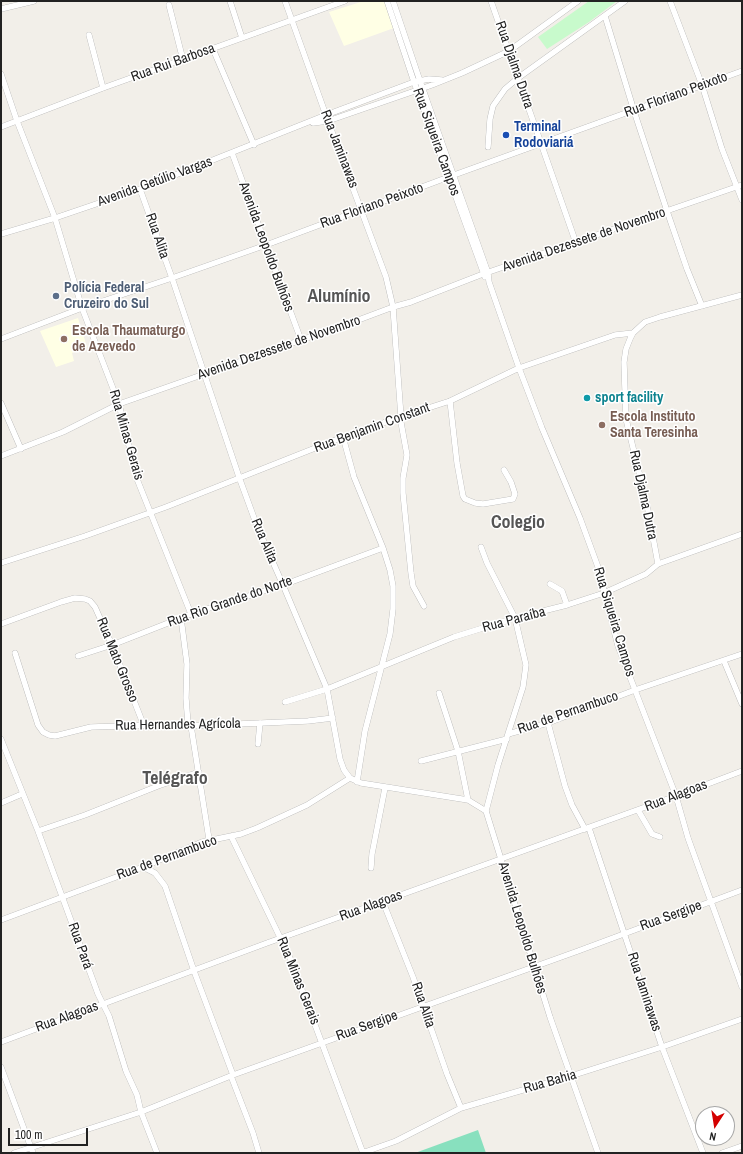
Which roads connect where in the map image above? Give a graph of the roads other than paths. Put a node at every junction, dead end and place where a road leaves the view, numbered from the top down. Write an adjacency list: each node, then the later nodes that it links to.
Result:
1 (34, 1): 13 (street)
2 (230, 1): 17 (street)
3 (285, 1): 15 (street, Rua Jaminawas)
4 (345, 1): 11 (street, Rua Rui Barbosa)
5 (387, 1): 25 (street, Rua Siqueira Campos)
6 (393, 1): 25 (street, Rua Siqueira Campos)
7 (491, 1): 19 (street, Rua Djalma Dutra)
8 (578, 1): 19 (street, Avenida Getúlio Vargas)
9 (625, 1): 14 (street)
10 (670, 1): 26 (street)
11 (334, 3): 15 (street, Rua Rui Barbosa)
12 (169, 5): 20 (street)
13 (1, 9)
14 (605, 16): 23 (street); 31 (street)
15 (292, 20): 17 (street, Rua Rui Barbosa); 32 (street, Rua Jaminawas)
16 (89, 35): 27 (street)
17 (242, 38): 18 (street, Rua Rui Barbosa)
18 (213, 49): 20 (street, Rua Rui Barbosa); 35 (street)
19 (509, 51): 23 (street, Rua Djalma Dutra); 24 (street, Avenida Getúlio Vargas)
20 (184, 60): 27 (street, Rua Rui Barbosa)
21 (742, 71): 26 (street, Rua Floriano Peixoto)
22 (1, 74): 33 (street, Rua Minas Gerais)
23 (518, 78): 36 (street, Rua Djalma Dutra); 37 (street)
24 (442, 80): 25 (street, Avenida Getúlio Vargas); 28 (street, Avenida Getúlio Vargas)
25 (417, 81): 28 (street, Rua Siqueira Campos); 29 (street, Avenida Getúlio Vargas)
26 (702, 85): 31 (street, Rua Floriano Peixoto); 40 (street)
27 (103, 88): 33 (street, Rua Rui Barbosa)
28 (420, 89): 30 (street, Avenida Getúlio Vargas); 39 (street, Rua Siqueira Campos)
29 (371, 98): 30 (street); 32 (street, Avenida Getúlio Vargas)
30 (373, 105): 32 (street, Avenida Getúlio Vargas)
31 (634, 111): 36 (street, Rua Floriano Peixoto); 44 (street)
32 (327, 118): 35 (street, Avenida Getúlio Vargas); 43 (street, Rua Jaminawas)
33 (17, 121): 34 (street, Rua Rui Barbosa); 45 (street, Rua Minas Gerais)
34 (1, 127)
35 (254, 144): 38 (street, Avenida Getúlio Vargas)
36 (540, 144): 39 (street, Rua Floriano Peixoto); 47 (street, Rua Djalma Dutra)
37 (488, 146)
38 (232, 153): 41 (street, Avenida Getúlio Vargas); 48 (street, Avenida Leopoldo Bulhões)
39 (452, 176): 43 (street, Rua Floriano Peixoto); 49 (street, Rua Siqueira Campos)
40 (739, 185): 42 (street); 44 (street, Avenida Dezessete de Novembro)
41 (140, 189): 45 (street, Avenida Getúlio Vargas); 50 (street, Rua Alita)
42 (742, 200)
43 (362, 210): 48 (street, Rua Floriano Peixoto); 53 (street, Rua Jaminawas)
44 (668, 211): 47 (street, Avenida Dezessete de Novembro); 52 (street)
45 (55, 218): 46 (street, Avenida Getúlio Vargas); 54 (street, Rua Minas Gerais)
46 (1, 234)
47 (576, 243): 49 (street, Avenida Dezessete de Novembro)
48 (266, 245): 50 (street, Rua Floriano Peixoto); 57 (street, Avenida Leopoldo Bulhões)
49 (486, 273): 53 (street, Avenida Dezessete de Novembro); 58 (street, Rua Siqueira Campos)
50 (172, 278): 54 (street, Rua Floriano Peixoto); 59 (street, Rua Alita)
51 (742, 295): 52 (street)
52 (702, 306): 55 (street)
53 (393, 307): 57 (street, Avenida Dezessete de Novembro); 63 (street, Rua Jaminawas)
54 (82, 308): 56 (street, Rua Floriano Peixoto); 62 (street, Rua Minas Gerais)
55 (633, 333): 58 (street, Rua Benjamin Constant); 74 (street, Rua Djalma Dutra)
56 (1, 340)
57 (301, 340): 59 (street, Avenida Dezessete de Novembro)
58 (519, 368): 60 (street, Rua Benjamin Constant); 77 (street, Rua Siqueira Campos)
59 (205, 374): 62 (street, Avenida Dezessete de Novembro); 68 (street, Rua Alita)
60 (450, 401): 63 (street, Rua Benjamin Constant); 67 (street)
61 (1, 404): 65 (street)
62 (119, 404): 65 (street, Avenida Dezessete de Novembro); 69 (street, Rua Minas Gerais)
63 (400, 417): 64 (street, Rua Benjamin Constant); 78 (street, Rua Jaminawas)
64 (343, 437): 68 (street, Rua Benjamin Constant); 72 (street)
65 (21, 449): 66 (street, Avenida Dezessete de Novembro)
66 (1, 456)
67 (504, 470)
68 (239, 477): 69 (street, Rua Benjamin Constant); 76 (street, Rua Alita)
69 (151, 512): 73 (street, Rua Benjamin Constant); 80 (street, Rua Minas Gerais)
70 (742, 534): 74 (street, Rua Paraíba)
71 (481, 547): 82 (street)
72 (383, 548): 76 (street, Rua Rio Grande do Norte); 89 (street)
73 (1, 563)
74 (658, 564): 77 (street, Rua Paraíba)
75 (550, 584): 79 (street)
76 (283, 585): 80 (street, Rua Rio Grande do Norte); 90 (street, Rua Alita)
77 (604, 593): 79 (street, Rua Paraíba); 91 (street, Rua Siqueira Campos)
78 (424, 606)
79 (567, 606): 82 (street, Rua Paraíba)
80 (191, 614): 81 (street, Rua Rio Grande do Norte)
81 (181, 618): 84 (street, Rua Rio Grande do Norte); 98 (street)
82 (515, 618): 89 (street, Rua Paraíba); 100 (street)
83 (1, 624): 84 (street, Rua Mato Grosso)
84 (112, 645): 87 (street, Rua Rio Grande do Norte); 99 (street, Rua Mato Grosso)
85 (15, 653): 99 (street, Rua Hernandes Agrícola)
86 (742, 654): 88 (street, Rua de Pernambuco)
87 (78, 656)
88 (724, 661): 91 (street, Rua de Pernambuco); 94 (street)
89 (381, 667): 90 (street, Rua Paraíba); 108 (street)
90 (327, 689): 93 (street, Rua Paraíba); 95 (street, Rua Alita)
91 (635, 690): 97 (street, Rua de Pernambuco); 111 (street, Rua Siqueira Campos)
92 (439, 693): 103 (street)
93 (285, 702)
94 (742, 704)
95 (333, 718): 96 (street, Rua Hernandes Agrícola); 107 (street, Rua Alita)
96 (260, 723): 98 (street, Rua Hernandes Agrícola); 102 (street)
97 (548, 723): 100 (street, Rua de Pernambuco); 116 (street, Rua Jaminawas)
98 (190, 725): 99 (street, Rua Hernandes Agrícola); 106 (street)
99 (144, 726)
100 (507, 737): 103 (street, Rua de Pernambuco); 115 (street)
101 (1, 738): 110 (street, Rua Pará)
102 (258, 744)
103 (458, 751): 104 (street, Rua de Pernambuco); 112 (street)
104 (421, 761)
105 (742, 771): 111 (street, Rua Alagoas)
106 (199, 772): 117 (street); 120 (street)
107 (350, 778): 108 (street); 118 (street, Rua de Pernambuco)
108 (357, 782): 109 (street)
109 (385, 788): 112 (street); 123 (street)
110 (22, 794): 113 (street); 117 (street, Rua Pará)
111 (676, 796): 114 (street, Rua Alagoas); 127 (street, Rua Siqueira Campos)
112 (468, 800): 115 (street)
113 (1, 803)
114 (638, 810): 116 (street, Rua Alagoas); 119 (street)
115 (486, 811): 121 (street, Avenida Leopoldo Bulhões)
116 (587, 829): 121 (street, Rua Alagoas); 129 (street, Rua Jaminawas)
117 (38, 831): 125 (street, Rua Pará)
118 (231, 836): 120 (street, Rua de Pernambuco); 130 (street, Rua Minas Gerais)
119 (660, 837)
120 (209, 840): 122 (street, Rua de Pernambuco)
121 (501, 860): 126 (street, Rua Alagoas); 131 (street, Avenida Leopoldo Bulhões)
122 (143, 867): 125 (street, Rua de Pernambuco); 132 (street)
123 (371, 868)
124 (742, 890): 127 (street, Rua Sergipe)
125 (63, 897): 128 (street, Rua de Pernambuco); 134 (street, Rua Pará)
126 (383, 902): 130 (street, Rua Alagoas); 135 (street, Rua Alita)
127 (711, 902): 129 (street, Rua Sergipe); 133 (street, Rua Siqueira Campos)
128 (1, 920)
129 (624, 933): 131 (street, Rua Sergipe); 139 (street, Rua Jaminawas)
130 (282, 938): 132 (street, Rua Alagoas); 138 (street, Rua Minas Gerais)
131 (534, 966): 135 (street, Rua Sergipe); 142 (street, Avenida Leopoldo Bulhões)
132 (194, 971): 134 (street, Rua Alagoas); 141 (street)
133 (742, 987)
134 (102, 1004): 137 (street, Rua Alagoas); 144 (street, Rua Pará)
135 (423, 1006): 138 (street, Rua Sergipe); 143 (street, Rua Alita)
136 (742, 1019): 139 (street, Rua Bahia)
137 (1, 1042)
138 (322, 1042): 141 (street, Rua Sergipe); 150 (street, Rua Minas Gerais)
139 (662, 1047): 142 (street, Rua Bahia); 152 (street, Rua Jaminawas)
140 (1, 1067): 146 (street)
141 (232, 1075): 144 (street, Rua Sergipe); 149 (street)
142 (571, 1076): 143 (street, Rua Bahia); 151 (street, Avenida Leopoldo Bulhões)
143 (461, 1108): 150 (street, Rua Bahia)
144 (141, 1112): 146 (street, Rua Sergipe); 148 (street, Rua Pará)
145 (742, 1146): 153 (street)
146 (32, 1150): 147 (street, Rua Sergipe)
147 (14, 1153)
148 (157, 1153)
149 (259, 1153)
150 (363, 1153)
151 (598, 1153)
152 (703, 1153)
153 (722, 1153)

